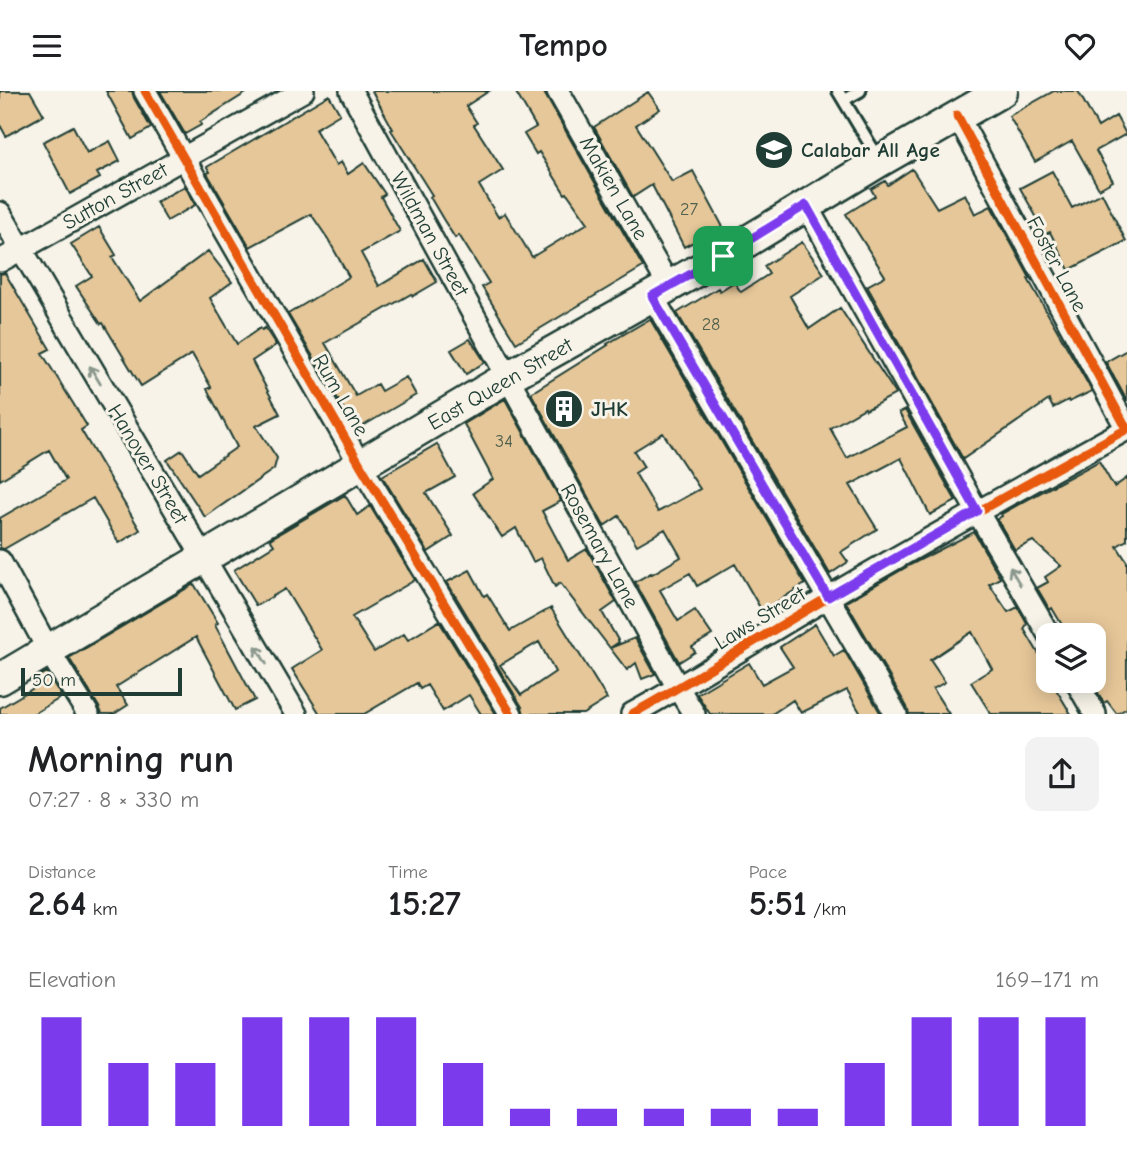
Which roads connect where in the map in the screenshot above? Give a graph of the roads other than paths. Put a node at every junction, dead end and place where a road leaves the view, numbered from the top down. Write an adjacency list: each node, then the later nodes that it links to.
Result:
1 (145, 91): 9 (street, Rum Lane)
2 (303, 91): 9 (street, Sutton Street)
3 (351, 91): 16 (street, Wildman Street)
4 (558, 91): 15 (street, Makien Lane)
5 (860, 91): 7 (lane)
6 (1002, 91): 8 (main road, East Queen Street)
7 (841, 96): 10 (lane)
8 (957, 115): 10 (main road, East Queen Street); 17 (street, Foster Lane)
9 (183, 158): 13 (street, Sutton Street); 18 (street, Rum Lane)
10 (880, 161): 11 (main road, East Queen Street)
11 (806, 205): 15 (main road, East Queen Street); 19 (street)
12 (0, 213): 13 (street, Hanover Street)
13 (20, 248): 14 (street, Sutton Street); 20 (street, Hanover Street, one-way to 13)
14 (0, 261)
15 (660, 291): 16 (main road, East Queen Street); 22 (street, Makien Lane)
16 (508, 377): 18 (main road, East Queen Street); 26 (street, Rosemary Lane)
17 (1127, 429): 19 (street, Laws Street)
18 (361, 466): 20 (main road, East Queen Street); 30 (street, Rum Lane)
19 (977, 511): 22 (street, Laws Street); 23 (street, one-way to 19)
20 (203, 558): 24 (main road, East Queen Street); 29 (street, Hanover Street, one-way to 20)
21 (0, 561): 24 (street)
22 (828, 597): 26 (street, Laws Street); 33 (street, Makien Lane)
23 (1042, 623)
24 (49, 651): 25 (main road, East Queen Street); 28 (street)
25 (0, 679)
26 (678, 688): 31 (street, Laws Street); 32 (street, Rosemary Lane)
27 (1083, 693): 34 (street)
28 (88, 714)
29 (296, 714)
30 (511, 714)
31 (632, 714)
32 (694, 714)
33 (896, 714)
34 (1095, 714)

